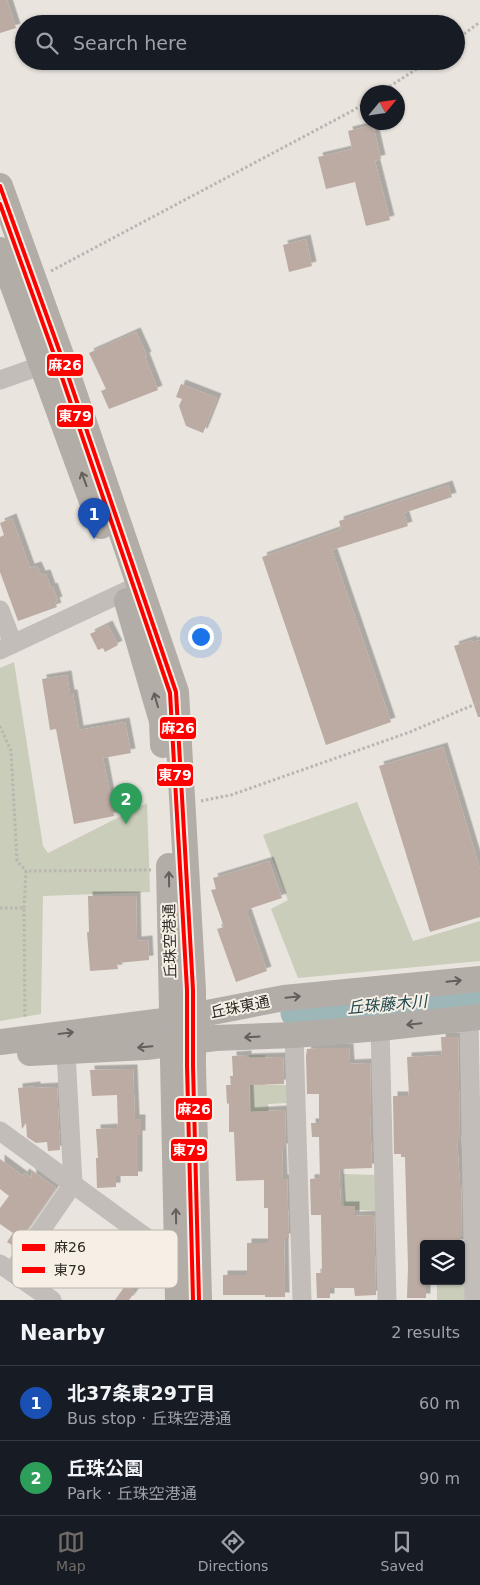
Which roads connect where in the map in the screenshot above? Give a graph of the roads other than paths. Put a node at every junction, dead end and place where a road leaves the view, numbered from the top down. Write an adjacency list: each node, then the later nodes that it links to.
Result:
1 (0, 186): 3 (main road, 丘珠空港通)
2 (0, 250): 3 (main road, 丘珠空港通)
3 (52, 362): 4 (street); 5 (main road, 丘珠空港通)
4 (0, 380)
5 (132, 589): 7 (street); 11 (main road, 丘珠空港通, one-way to 5); 11 (main road, 丘珠空港通)
6 (0, 610): 7 (street)
7 (6, 647)
8 (480, 979): 11 (main road, 丘珠東通, one-way to 8)
9 (475, 1017): 10 (main road, 丘珠東通, one-way to 10); 26 (street)
10 (380, 1028): 12 (main road, 丘珠東通); 25 (street)
11 (182, 1030): 12 (main road, 丘珠東通, one-way to 11); 13 (main road, 丘珠東通, one-way to 11); 14 (main road, 丘珠東通, one-way to 14); 20 (main road, 丘珠空港通, one-way to 11); 23 (main road, 丘珠空港通)
12 (294, 1035): 24 (street)
13 (12, 1040)
14 (66, 1052): 15 (main road, 丘珠東通); 17 (street)
15 (0, 1053)
16 (0, 1131): 17 (street)
17 (73, 1184): 18 (street); 19 (street)
18 (36, 1230)
19 (136, 1230)
20 (178, 1230)
21 (29, 1288): 22 (street)
22 (39, 1297)
23 (199, 1300)
24 (302, 1300)
25 (387, 1300)
26 (474, 1300)

